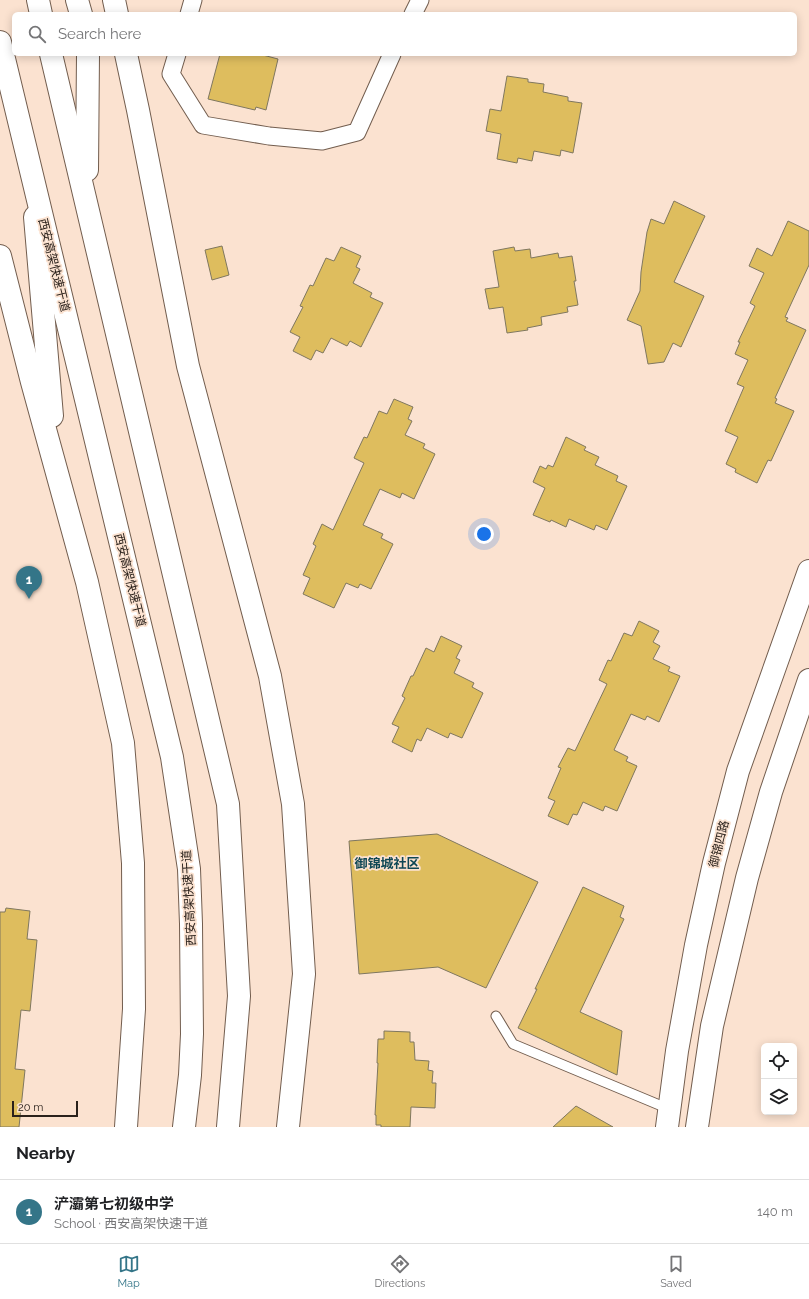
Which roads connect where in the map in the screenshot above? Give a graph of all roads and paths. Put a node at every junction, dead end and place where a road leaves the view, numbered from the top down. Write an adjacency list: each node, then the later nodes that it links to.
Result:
1 (38, 0): 6 (main road)
2 (77, 0): 7 (main road)
3 (114, 0): 8 (main road)
4 (193, 0): 9 (street)
5 (420, 0): 10 (street)
6 (41, 12)
7 (80, 12)
8 (117, 12)
9 (190, 12)
10 (414, 12)
11 (0, 42): 17 (main road, 西安高架快速干道)
12 (51, 56): 18 (main road)
13 (88, 56): 18 (main road)
14 (126, 56): 30 (main road)
15 (176, 56): 16 (street)
16 (391, 56)
17 (32, 172): 20 (main road); 28 (main road, 西安高架快速干道)
18 (86, 205): 29 (main road)
19 (0, 256): 20 (main road)
20 (56, 470): 23 (main road)
21 (809, 571): 25 (main road, 御锦四路)
22 (809, 680): 31 (main road)
23 (134, 1009): 26 (main road); 27 (main road)
24 (496, 1016): 25 (lane)
25 (668, 1118)
26 (113, 1127)
27 (126, 1127)
28 (184, 1127)
29 (228, 1127)
30 (288, 1127)
31 (697, 1127)

